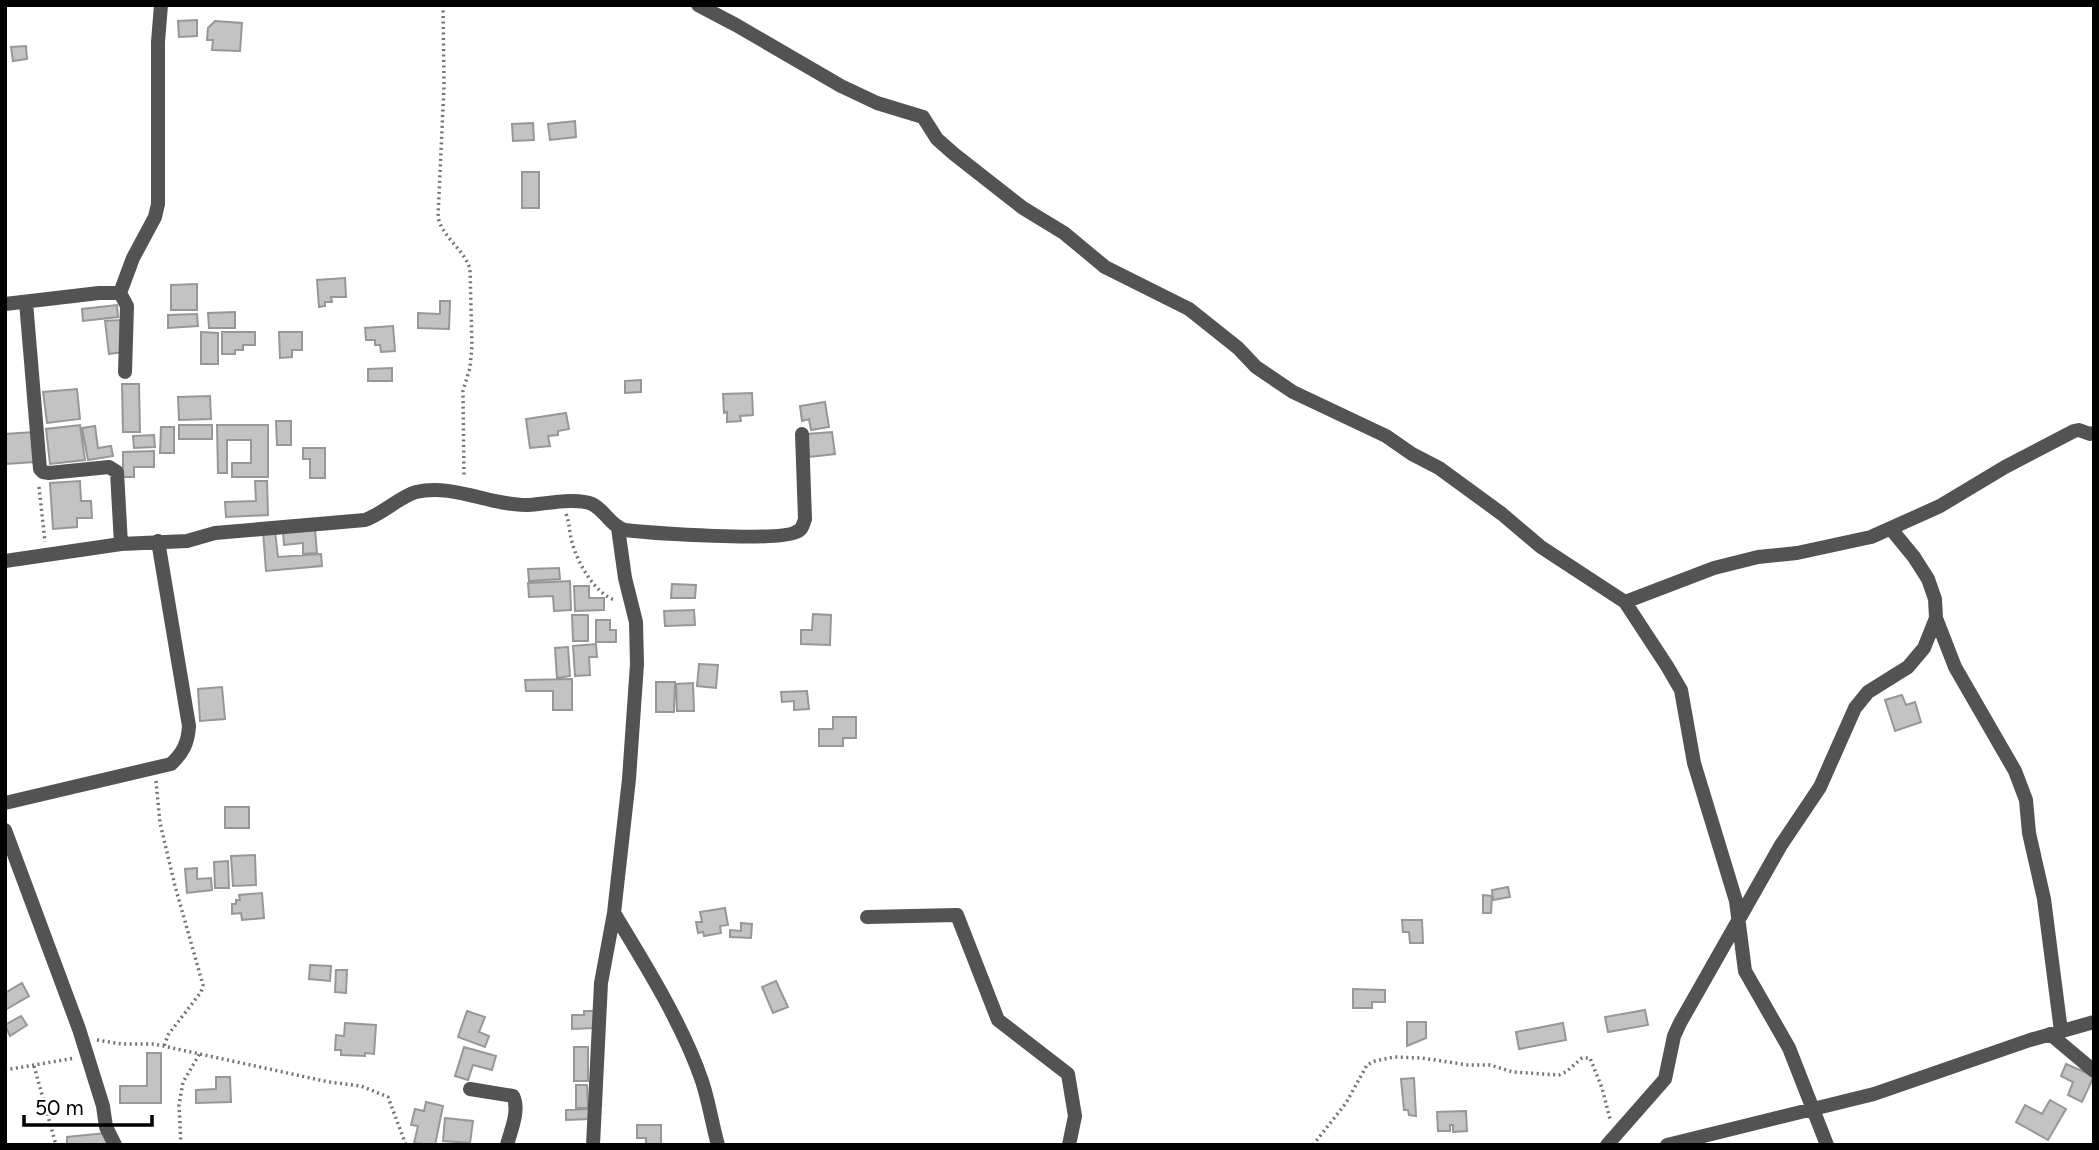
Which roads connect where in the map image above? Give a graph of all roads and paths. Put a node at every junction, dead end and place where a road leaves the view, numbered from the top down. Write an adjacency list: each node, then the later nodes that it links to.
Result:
1 (161, 5): 4 (street)
2 (443, 5): 11 (path)
3 (698, 5): 19 (street)
4 (120, 293): 5 (street); 7 (street)
5 (26, 302): 6 (street); 10 (street)
6 (5, 304)
7 (125, 372)
8 (2094, 433): 14 (street)
9 (802, 435): 13 (street)
10 (40, 469): 16 (street); 17 (path)
11 (464, 494): 12 (street); 15 (street)
12 (560, 503): 13 (street); 20 (path)
13 (618, 528): 20 (street)
14 (1891, 529): 19 (street); 21 (street)
15 (158, 541): 16 (street); 22 (street)
16 (121, 544): 17 (street)
17 (36, 557): 18 (street)
18 (5, 561)
19 (1625, 602): 27 (street)
20 (631, 603): 25 (street)
21 (1936, 618): 27 (street); 29 (street)
22 (155, 768): 23 (street); 31 (path)
23 (5, 803)
24 (5, 830): 30 (street)
25 (614, 913): 44 (street); 45 (street)
26 (867, 917): 46 (street)
27 (1738, 924): 37 (street); 38 (street)
28 (2094, 1022): 29 (street)
29 (2055, 1032): 35 (street); 37 (street)
30 (83, 1045): 31 (path); 33 (path); 40 (street)
31 (163, 1046): 32 (path)
32 (200, 1053): 41 (path); 42 (path)
33 (34, 1066): 34 (path); 39 (path)
34 (5, 1070)
35 (2094, 1070)
36 (470, 1089): 43 (street)
37 (1812, 1109): 48 (street); 49 (street)
38 (1609, 1143): 47 (path)
39 (56, 1145)
40 (115, 1145)
41 (181, 1145)
42 (406, 1145)
43 (507, 1145)
44 (593, 1145)
45 (718, 1145)
46 (1069, 1145)
47 (1313, 1145)
48 (1667, 1145)
49 (1827, 1145)

